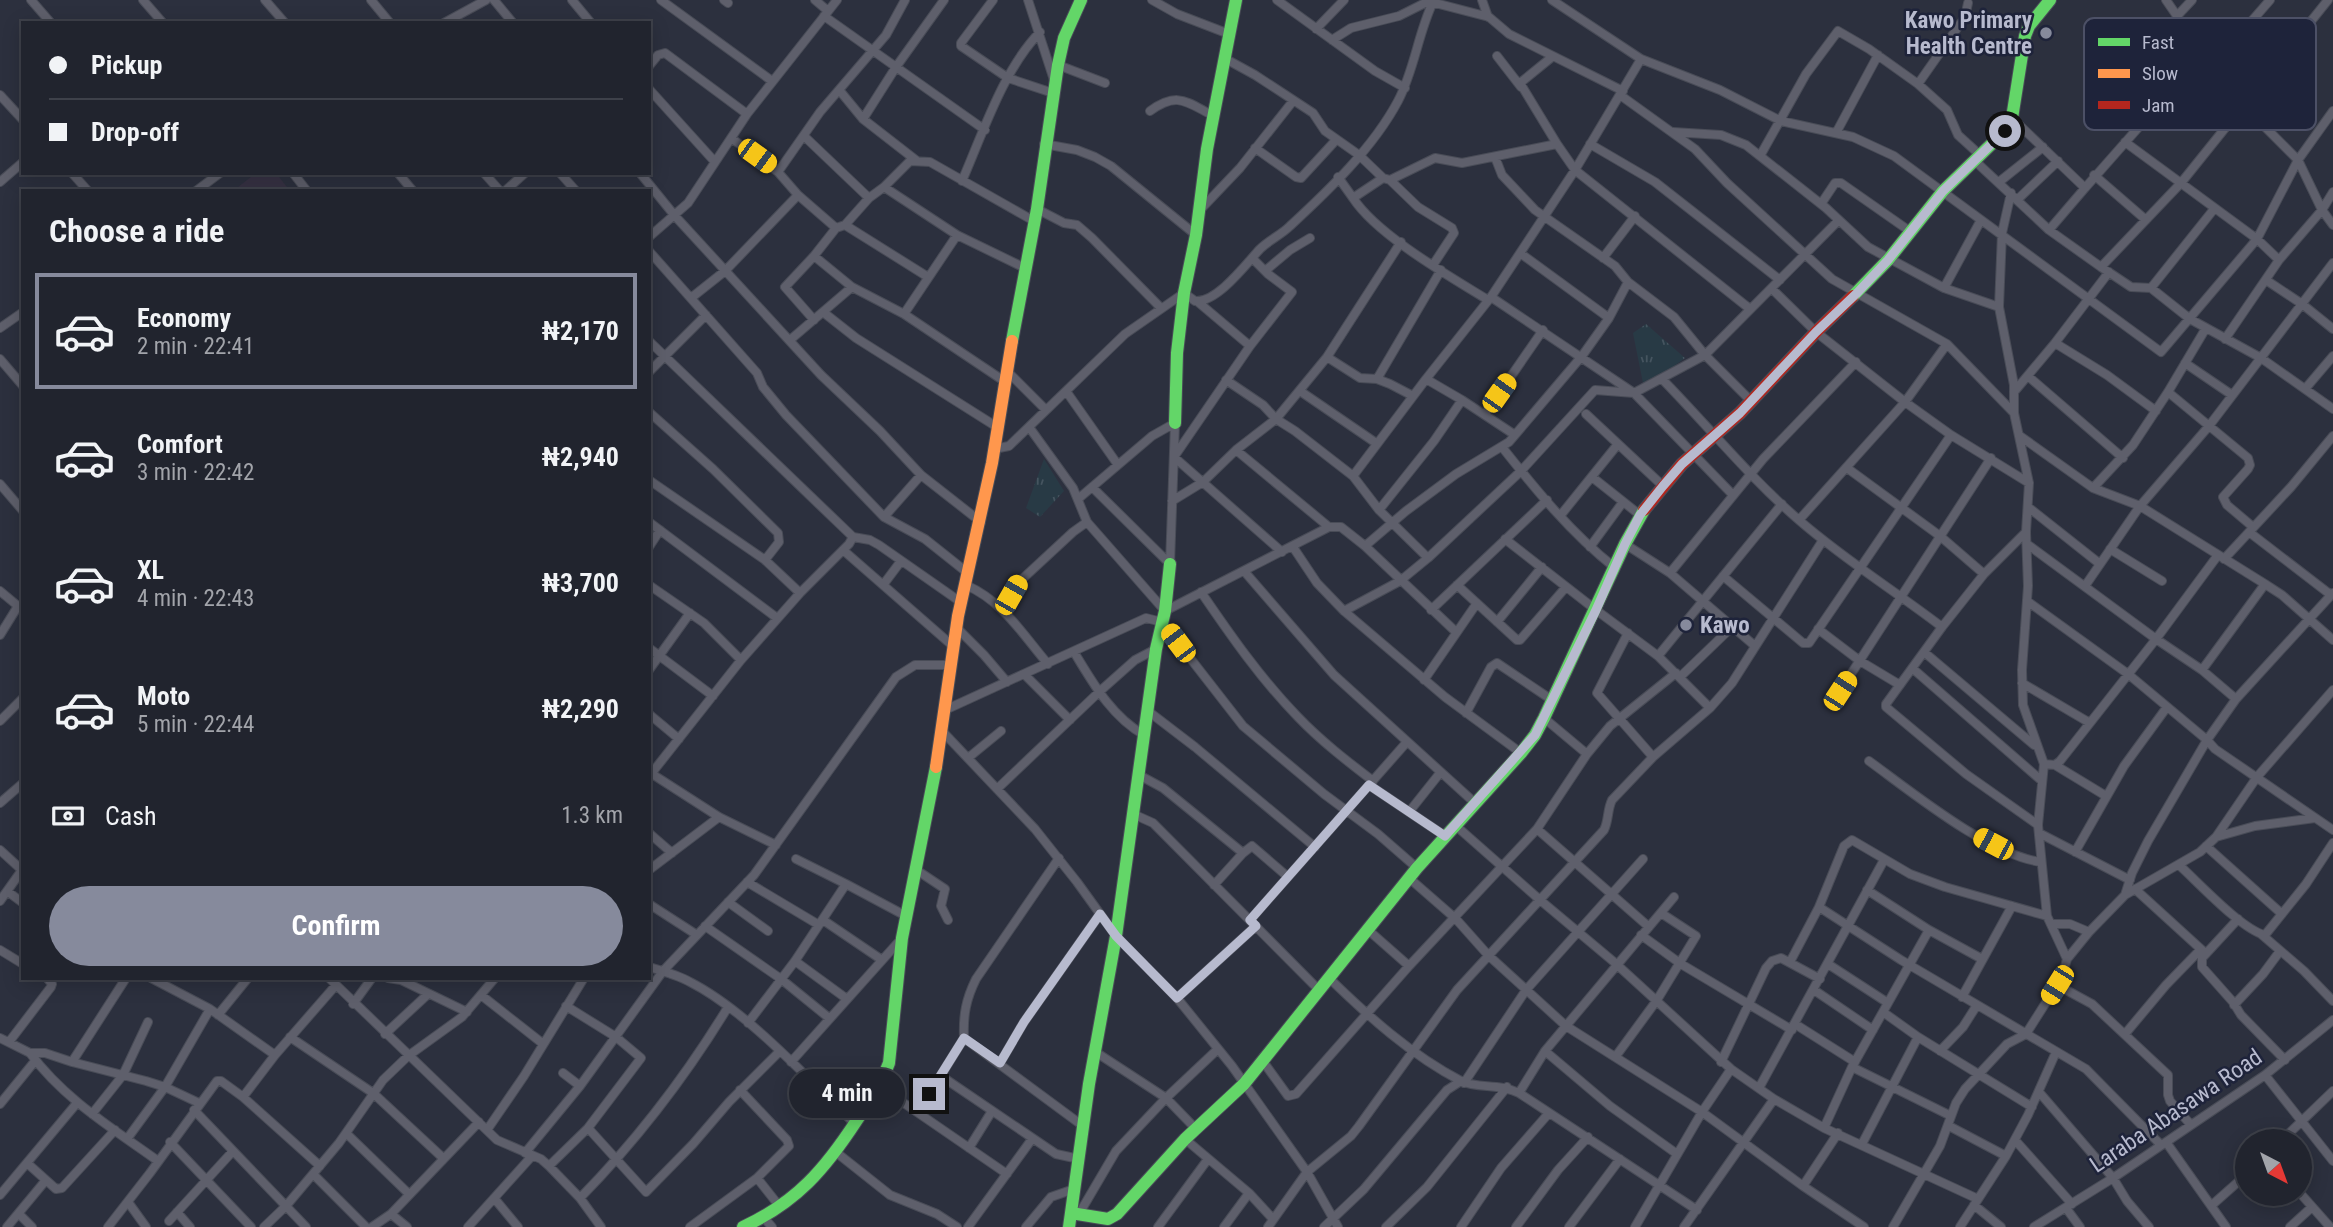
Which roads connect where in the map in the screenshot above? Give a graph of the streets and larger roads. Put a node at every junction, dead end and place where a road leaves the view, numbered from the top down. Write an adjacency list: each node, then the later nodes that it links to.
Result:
1 (31, 0): 34 (street)
2 (143, 0): 35 (street)
3 (265, 0): 36 (street)
4 (371, 0): 37 (street)
5 (494, 0): 39 (street)
6 (572, 0): 40 (street)
7 (661, 0): 55 (street)
8 (815, 0): 29 (street)
9 (837, 0): 29 (street)
10 (905, 0): 45 (street)
11 (944, 0): 53 (street)
12 (993, 0): 54 (street)
13 (1028, 0): 42 (street)
14 (1081, 0): 52 (street)
15 (1152, 0): 43 (street)
16 (1237, 0): 43 (street)
17 (1277, 0): 41 (street)
18 (1344, 0): 41 (street)
19 (1482, 0): 30 (street)
20 (1552, 0): 50 (street)
21 (2050, 0): 71 (street)
22 (2166, 0): 31 (street)
23 (2192, 0): 31 (street)
24 (2270, 0): 32 (street)
25 (2328, 0): 33 (street)
26 (480, 1): 38 (street)
27 (1431, 1): 30 (street); 44 (street); 60 (street)
28 (1968, 3): 57 (street)
29 (826, 14): 45 (street); 55 (street)
30 (1488, 16): 48 (street)
31 (2178, 16)
32 (2254, 18)
33 (2314, 18)
34 (49, 21)
35 (161, 21)
36 (283, 21)
37 (388, 21)
38 (447, 21)
39 (511, 21)
40 (589, 21)
41 (1316, 29): 44 (street)
42 (1040, 32): 54 (street); 59 (street)
43 (1229, 34): 49 (street)
44 (1332, 40): 60 (street)
45 (873, 52): 53 (street); 62 (street)
46 (1878, 55): 57 (street); 73 (street); 79 (street)
47 (1497, 56): 58 (street)
48 (1552, 57): 58 (street); 63 (street)
49 (1224, 58): 65 (street); 69 (street)
50 (1641, 59): 63 (street); 73 (street)
51 (651, 64): 68 (street)
52 (1058, 65): 56 (street); 59 (street)
53 (896, 67): 72 (street); 74 (street)
54 (1008, 78): 59 (street); 74 (street)
55 (772, 81): 68 (street)
56 (1105, 83)
57 (1918, 84): 92 (street)
58 (1521, 87): 85 (street)
59 (1054, 88): 84 (street)
60 (1405, 88): 89 (street)
61 (651, 91): 96 (street)
62 (840, 91): 72 (street); 80 (street)
63 (1621, 93): 78 (street); 86 (street)
64 (0, 95): 70 (street)
65 (1293, 101): 82 (street); 88 (street)
66 (1150, 111): 69 (street)
67 (2333, 111): 94 (street)
68 (747, 114): 81 (street)
69 (1214, 116): 132 (street)
70 (21, 118)
71 (2012, 118): 87 (street); 92 (street)
72 (863, 119): 93 (street)
73 (1781, 121): 79 (street); 90 (street)
74 (985, 130): 111 (street)
75 (2136, 130): 83 (street)
76 (2224, 130): 114 (street)
77 (2269, 130): 94 (street)
78 (1671, 132): 90 (street); 154 (street)
79 (1836, 133): 124 (street)
80 (804, 136): 99 (street); 128 (street)
81 (731, 138): 96 (street); 99 (street)
82 (1336, 140): 88 (street); 89 (street)
83 (2125, 142): 108 (street); 114 (street)
84 (1044, 144): 134 (street); 148 (street)
85 (1558, 144): 91 (street); 98 (street)
86 (1590, 144): 98 (street); 168 (street)
87 (2043, 147): 95 (street); 113 (street)
88 (1255, 148): 132 (street)
89 (1359, 155): 109 (street); 110 (street)
90 (1760, 156): 130 (street)
91 (1495, 157): 110 (street); 137 (street)
92 (1977, 158): 113 (street); 124 (street)
93 (917, 160): 111 (street); 115 (street)
94 (2298, 160): 133 (street); 150 (street)
95 (2058, 161): 116 (street); 127 (street)
96 (715, 162): 135 (street)
97 (21, 164): 112 (street)
98 (1575, 170): 136 (street); 137 (street)
99 (778, 172): 126 (street)
100 (74, 175): 117 (street)
101 (217, 175): 118 (street)
102 (295, 175): 119 (street)
103 (400, 175): 120 (street)
104 (486, 175): 121 (street)
105 (523, 175): 122 (street)
106 (562, 175): 123 (street)
107 (642, 175): 135 (street)
108 (2094, 175): 116 (street); 140 (street)
109 (1338, 177): 129 (street); 156 (street)
110 (1387, 179): 129 (street); 161 (street)
111 (962, 181): 134 (street)
112 (0, 182)
113 (1999, 182): 127 (street)
114 (2181, 183): 131 (street); 140 (street)
115 (884, 187): 128 (street); 147 (street)
116 (2085, 188): 143 (street)
117 (86, 189)
118 (199, 189)
119 (305, 189)
120 (411, 189)
121 (501, 189)
122 (505, 189)
123 (574, 189)
124 (1943, 191): 139 (street); 144 (street)
125 (2333, 192): 133 (street)
126 (798, 195): 142 (street); 164 (street)
127 (2014, 196): 143 (street); 145 (street)
128 (869, 198): 142 (street)
129 (1353, 198): 151 (street)
130 (1821, 204): 138 (street); 144 (street)
131 (2214, 209): 150 (street); 173 (street)
132 (1200, 210): 148 (street)
133 (2322, 210): 141 (street); 159 (street)
134 (1036, 215): 163 (street); 183 (street)
135 (675, 216): 146 (street); 164 (street)
136 (1635, 216): 157 (street); 184 (street)
137 (1543, 218): 153 (street); 157 (street)
138 (1839, 220): 154 (street); 158 (street)
139 (1981, 220): 145 (street); 172 (street)
140 (2146, 220): 162 (street)
141 (2333, 225)
142 (840, 227): 155 (street); 167 (street)
143 (2049, 230): 162 (street)
144 (1911, 232): 158 (street)
145 (2002, 233): 178 (street); 182 (street)
146 (651, 235)
147 (957, 235): 163 (street); 167 (street)
148 (1196, 235): 175 (street)
149 (1310, 237): 165 (street)
150 (2257, 239): 159 (street); 190 (street)
151 (1401, 242): 161 (street); 207 (street)
152 (651, 253): 177 (street)
153 (1520, 253): 179 (street); 189 (street)
154 (1805, 253): 168 (street); 176 (street)
155 (814, 256): 171 (street); 191 (street)
156 (1252, 258): 165 (street); 180 (street)
157 (1603, 258): 170 (street)
158 (1888, 260): 172 (street); 176 (street)
159 (2279, 260): 169 (street)
160 (2333, 263): 181 (street)
161 (1437, 267): 179 (street); 215 (street)
162 (2101, 267): 166 (street)
163 (1025, 268): 213 (street)
164 (725, 271): 177 (street); 198 (street)
165 (1265, 271): 202 (street)
166 (2109, 272): 173 (street); 178 (street)
167 (928, 277): 187 (street)
168 (1780, 280): 174 (street)
169 (2266, 280): 181 (street); 197 (street)
170 (1628, 282): 189 (street); 204 (street)
171 (852, 287): 185 (street); 187 (street)
172 (1944, 288): 182 (street)
173 (2151, 288): 190 (street)
174 (1772, 289): 184 (street); 196 (street)
175 (1184, 293): 180 (street); 183 (street); 239 (street)
176 (1857, 293): 196 (street); 201 (street)
177 (691, 298): 188 (street)
178 (2087, 298): 190 (street); 199 (street)
179 (1490, 299): 195 (street); 216 (street)
180 (1198, 302): 202 (street)
181 (2302, 304): 194 (street); 208 (street)
182 (1999, 307): 223 (street)
183 (1161, 308): 221 (street)
184 (1750, 309): 204 (street)
185 (823, 312): 191 (street); 241 (street)
186 (21, 313): 192 (street)
187 (904, 314): 213 (street)
188 (706, 315): 203 (street); 284 (street)
189 (1609, 318): 205 (street)
190 (2190, 319): 193 (street)
191 (814, 320): 198 (street)
192 (0, 328)
193 (2206, 328): 197 (street); 211 (street)
194 (2333, 329)
195 (1543, 330): 205 (street); 236 (street)
196 (1816, 332): 210 (street); 229 (street)
197 (2225, 339): 208 (street)
198 (790, 340): 261 (street)
199 (2055, 342): 214 (street); 233 (street)
200 (651, 343): 203 (street)
201 (1947, 344): 230 (street); 234 (street)
202 (1250, 346): 218 (street)
203 (664, 355): 212 (street); 295 (street)
204 (1705, 355): 217 (street); 229 (street)
205 (1582, 356): 225 (street); 243 (street)
206 (2333, 356): 220 (street)
207 (1327, 357): 215 (street); 222 (street)
208 (2261, 358): 220 (street); 226 (street)
209 (0, 359): 219 (street)
210 (1856, 362): 230 (street); 260 (street)
211 (2185, 363): 224 (street); 226 (street)
212 (651, 370)
213 (1005, 376): 232 (street); 241 (street)
214 (2029, 377): 223 (street); 256 (street)
215 (1377, 379): 227 (street)
216 (1426, 379): 227 (street); 228 (street)
217 (1662, 379): 225 (street); 244 (street)
218 (1226, 380): 238 (street); 254 (street)
219 (21, 384)
220 (2305, 389): 231 (street)
221 (1066, 391): 232 (street); 257 (street)
222 (1300, 391): 238 (street); 248 (street)
223 (2014, 392): 234 (street)
224 (2168, 392): 233 (street); 240 (street)
225 (1634, 393): 253 (street); 259 (street)
226 (2232, 395): 240 (street)
227 (1413, 396): 248 (street)
228 (1462, 400): 236 (street); 281 (street)
229 (1750, 401): 244 (street)
230 (1905, 402): 245 (street); 258 (street)
231 (2333, 409)
232 (1046, 410): 242 (street)
233 (2156, 411): 256 (street)
234 (2014, 413): 246 (street)
235 (651, 414): 309 (street)
236 (1485, 414): 243 (street)
237 (1586, 414): 249 (street)
238 (1276, 419): 252 (street); 262 (street)
239 (1175, 423): 254 (street); 257 (street)
240 (2209, 426): 277 (street); 291 (street)
241 (997, 427): 251 (street)
242 (1029, 427): 251 (street); 272 (street)
243 (1515, 435): 250 (street)
244 (1716, 435): 253 (street); 260 (street)
245 (1951, 435): 255 (street); 278 (street)
246 (2020, 436): 266 (street); 270 (street)
247 (2333, 436): 291 (street)
248 (1377, 443): 262 (street)
249 (1618, 444): 263 (street); 268 (street)
250 (1502, 447): 259 (street); 289 (street)
251 (994, 449): 286 (street)
252 (1236, 450): 265 (street); 290 (street)
253 (1694, 456): 268 (street); 271 (street)
254 (1174, 457): 265 (street); 274 (street)
255 (1991, 458): 266 (street); 294 (street)
256 (2123, 458): 270 (street)
257 (1118, 465): 269 (street)
258 (1847, 468): 278 (street); 285 (street)
259 (1521, 471): 273 (street); 308 (street)
260 (1750, 474): 271 (street); 276 (street)
261 (921, 475): 284 (street); 286 (street)
262 (1353, 476): 281 (street)
263 (1592, 477): 275 (street); 283 (street)
264 (651, 481): 309 (street)
265 (1203, 482): 274 (street); 306 (street)
266 (2029, 483): 279 (street)
267 (0, 485): 280 (street)
268 (1663, 486): 282 (street)
269 (1093, 487): 272 (street); 312 (street)
270 (2093, 488): 277 (street)
271 (1733, 495): 317 (street)
272 (1078, 499): 287 (street)
273 (1547, 500): 283 (street); 296 (street)
274 (1172, 501): 312 (street)
275 (1623, 502): 282 (street); 303 (street)
276 (1782, 504): 285 (street); 319 (street)
277 (2140, 506): 304 (street); 307 (street)
278 (1901, 507): 294 (street); 315 (street)
279 (2028, 507): 293 (street); 311 (street)
280 (21, 509)
281 (1380, 510): 289 (street)
282 (1640, 515): 299 (street)
283 (1560, 516): 303 (street)
284 (884, 517): 320 (street)
285 (1800, 520): 297 (street)
286 (981, 522): 320 (street)
287 (1087, 522): 338 (street); 343 (street)
288 (651, 523): 292 (street)
289 (1393, 524): 302 (street); 308 (street)
290 (1329, 527): 301 (street); 302 (street)
291 (2251, 529): 307 (street); 332 (street)
292 (660, 530): 298 (street); 345 (street)
293 (2026, 531): 300 (street); 318 (street)
294 (1940, 536): 318 (street); 333 (street)
295 (853, 537): 305 (street); 310 (street)
296 (1505, 539): 313 (street); 325 (street)
297 (1823, 540): 315 (street); 346 (street)
298 (651, 544)
299 (1625, 544): 314 (street); 317 (street)
300 (2027, 544): 327 (street); 335 (street)
301 (1293, 547): 306 (street); 341 (street)
302 (1365, 547): 321 (street)
303 (1590, 547): 314 (street)
304 (2110, 549): 311 (street); 322 (street)
305 (843, 550): 324 (street); 331 (street)
306 (1282, 552): 316 (street)
307 (2221, 557): 323 (street); 355 (street)
308 (1428, 558): 321 (street)
309 (765, 559): 331 (street)
310 (901, 561): 324 (street); 336 (street)
311 (2100, 564): 327 (street)
312 (1170, 565): 343 (street)
313 (1542, 567): 328 (street); 347 (street)
314 (1614, 567): 340 (street)
315 (1859, 568): 333 (street); 351 (street)
316 (1244, 571): 330 (street); 402 (street)
317 (1670, 573): 334 (street)
318 (1984, 574): 350 (street)
319 (1723, 576): 334 (street); 346 (street)
320 (968, 580): 336 (street); 338 (street)
321 (1400, 581): 339 (street); 341 (street)
322 (2162, 581)
323 (2265, 583): 344 (street); 371 (street)
324 (883, 585): 358 (street)
325 (1457, 585): 337 (street); 339 (street)
326 (651, 586): 342 (street)
327 (2085, 586): 355 (street)
328 (1566, 587): 340 (street); 347 (street)
329 (0, 591): 354 (street)
330 (1201, 592): 343 (street); 417 (street)
331 (800, 593): 345 (street)
332 (2332, 594): 344 (street)
333 (1901, 596): 350 (street); 366 (street)
334 (1703, 600): 348 (street); 364 (street)
335 (2027, 601): 373 (street); 377 (street)
336 (962, 603): 349 (street)
337 (1477, 603): 347 (street); 352 (street)
338 (1003, 609): 367 (street)
339 (1431, 610): 352 (street)
340 (1596, 610): 353 (street); 384 (street)
341 (1344, 611): 375 (street)
342 (690, 613): 363 (street); 365 (street)
343 (1164, 617): 359 (street); 361 (street); 423 (street)
344 (2309, 617): 356 (street); 383 (street)
345 (777, 618): 365 (street)
346 (1773, 618): 351 (street); 357 (street)
347 (1497, 622)
348 (1733, 626): 357 (street); 374 (street)
349 (957, 628): 358 (street); 376 (street)
350 (1942, 628): 362 (street)
351 (1818, 629): 366 (street)
352 (1456, 632): 375 (street)
353 (1628, 633): 364 (street); 393 (street)
354 (0, 635)
355 (2156, 639): 371 (street); 373 (street)
356 (2333, 640)
357 (1755, 646): 387 (street)
358 (954, 647): 368 (street)
359 (1156, 649): 381 (street); 389 (street)
360 (651, 650): 363 (street)
361 (1074, 652): 367 (street); 381 (street)
362 (1924, 652): 370 (street); 403 (street)
363 (659, 656): 369 (street); 382 (street)
364 (1658, 656): 374 (street)
365 (741, 660): 382 (street)
366 (1860, 661): 378 (street); 380 (street)
367 (1048, 664): 372 (street)
368 (950, 665): 388 (street); 436 (street)
369 (651, 667)
370 (1912, 668): 378 (street); 416 (street)
371 (2202, 670): 383 (street)
372 (1024, 674): 376 (street); 394 (street)
373 (2128, 674): 386 (street); 396 (street)
374 (1678, 675): 387 (street); 393 (street)
375 (1424, 680): 390 (street)
376 (1007, 682): 388 (street)
377 (2022, 682): 396 (street); 403 (street)
378 (1900, 685): 430 (street)
379 (2333, 690): 415 (street)
380 (1840, 691)
381 (1099, 692): 394 (street); 399 (street)
382 (713, 696): 400 (street)
383 (2236, 699): 401 (street)
384 (1552, 700): 390 (street); 392 (street)
385 (21, 701): 395 (street)
386 (2167, 707): 401 (street); 420 (street)
387 (1710, 708): 406 (street)
388 (945, 710): 397 (street)
389 (1148, 711): 399 (street); 438 (street)
390 (1466, 713): 404 (street)
391 (651, 716): 400 (street)
392 (1544, 718): 404 (street); 405 (street)
393 (1617, 719): 405 (street); 406 (street)
394 (1070, 720): 419 (street)
395 (0, 721)
396 (2090, 723): 410 (street)
397 (943, 732): 407 (street); 453 (street)
398 (1001, 732): 407 (street)
399 (1144, 735): 414 (street)
400 (679, 739): 411 (street)
401 (2207, 740): 415 (street); 457 (street)
402 (1406, 743): 412 (street); 417 (street)
403 (2037, 747): 409 (street)
404 (1521, 753): 422 (street)
405 (1587, 754): 429 (street)
406 (1653, 757): 447 (street)
407 (968, 758): 419 (street)
408 (1869, 761): 448 (street)
409 (2044, 764): 410 (street); 416 (street)
410 (2055, 765): 420 (street)
411 (651, 772)
412 (1440, 773): 422 (street); 424 (street)
413 (651, 774): 426 (street)
414 (1139, 775): 425 (street); 442 (street)
415 (2257, 777): 427 (street); 434 (street)
416 (2042, 780): 430 (street)
417 (1371, 783): 423 (street); 424 (street)
418 (21, 785): 421 (street)
419 (998, 789): 443 (street)
420 (2106, 796): 440 (street)
421 (0, 803)
422 (1475, 803): 428 (street)
423 (1347, 812): 438 (street); 455 (street)
424 (1409, 813): 433 (street)
425 (1132, 814): 460 (street); 495 (street)
426 (719, 817): 436 (street); 441 (street)
427 (2315, 818): 431 (street); 434 (street)
428 (1455, 825): 433 (street); 450 (street)
429 (1537, 829): 447 (street); 450 (street)
430 (2038, 829): 440 (street); 448 (street)
431 (2333, 830)
432 (651, 835): 441 (street)
433 (1445, 836): 455 (street)
434 (2216, 837): 437 (street)
435 (2333, 844): 476 (street)
436 (776, 845): 458 (street)
437 (2206, 846): 449 (street); 476 (street)
438 (1315, 847): 456 (street)
439 (0, 850): 452 (street)
440 (2075, 852): 457 (street)
441 (671, 853): 451 (street)
442 (1243, 853): 456 (street); 460 (street)
443 (1059, 858): 475 (street); 564 (street)
444 (796, 859): 459 (street)
445 (1643, 859): 464 (street)
446 (1884, 860): 462 (street); 472 (street); 473 (street)
447 (1575, 861): 464 (street); 467 (street)
448 (2041, 862): 481 (street)
449 (2179, 864): 461 (street); 479 (street)
450 (1503, 866): 467 (street); 478 (street)
451 (651, 868)
452 (21, 870)
453 (918, 871): 477 (street); 480 (street)
454 (21, 872): 463 (street)
455 (1413, 873): 478 (street); 487 (street)
456 (1289, 877): 483 (street)
457 (2130, 880): 465 (street)
458 (747, 882): 470 (street); 482 (street)
459 (846, 884): 477 (street); 482 (street)
460 (1214, 885): 483 (street)
461 (2135, 889): 465 (street); 498 (street)
462 (1867, 890): 484 (street); 488 (street)
463 (7, 891): 468 (street); 469 (street)
464 (1611, 893): 486 (street); 490 (street)
465 (2125, 895): 491 (street)
466 (1674, 897): 474 (street)
467 (1540, 900): 490 (street); 500 (street)
468 (0, 901)
469 (21, 902)
470 (728, 902): 485 (street); 489 (street)
471 (651, 905): 493 (street)
472 (2012, 906): 481 (street); 502 (street)
473 (1819, 907): 484 (street); 505 (street)
474 (1661, 913): 486 (street); 508 (street)
475 (1100, 914): 495 (street); 583 (street)
476 (2283, 914): 492 (street)
477 (906, 916): 496 (street)
478 (1456, 919): 500 (street); 511 (street)
479 (2238, 919): 492 (street); 498 (street)
480 (948, 920)
481 (2049, 920): 491 (street); 501 (street)
482 (821, 923): 503 (street); 504 (street)
483 (1253, 923): 530 (street); 536 (street)
484 (1848, 925): 509 (street); 510 (street)
485 (705, 926): 493 (street); 515 (street)
486 (1648, 927): 494 (street)
487 (1367, 929): 511 (street); 514 (street)
488 (1929, 930): 502 (street); 510 (street)
489 (768, 931)
490 (1578, 931): 507 (street); 531 (street)
491 (2089, 932): 501 (street)
492 (2261, 934): 499 (street)
493 (697, 935): 513 (street)
494 (1641, 935): 507 (street); 508 (street)
495 (1116, 936): 536 (street); 568 (street)
496 (902, 938): 503 (street); 594 (street)
497 (0, 950): 506 (street)
498 (2203, 951): 543 (street); 560 (street)
499 (2280, 951): 539 (street); 543 (street)
500 (1488, 956): 531 (street); 569 (street)
501 (2067, 958): 528 (street)
502 (1982, 959): 535 (street)
503 (882, 960): 537 (street)
504 (795, 961): 515 (street); 537 (street)
505 (1790, 962): 516 (street); 545 (street)
506 (21, 963)
507 (1617, 964): 538 (street); 555 (street)
508 (1682, 964): 538 (street); 545 (street)
509 (1828, 964): 516 (street); 540 (street)
510 (1910, 965): 535 (street); 540 (street)
511 (1409, 966): 550 (street)
512 (651, 968): 513 (street)
513 (663, 971): 546 (street); 562 (street)
514 (1328, 977): 530 (street); 550 (street)
515 (781, 979): 551 (street); 554 (street)
516 (1820, 979): 532 (street)
517 (49, 980): 565 (street)
518 (125, 980): 580 (street)
519 (155, 980): 547 (street)
520 (246, 980): 547 (street)
521 (331, 980): 527 (street)
522 (371, 980): 541 (street)
523 (401, 980): 529 (street)
524 (417, 980): 529 (street)
525 (493, 980): 534 (street)
526 (583, 980): 544 (street)
527 (336, 985): 541 (street); 561 (street)
528 (2057, 985): 559 (street); 560 (street)
529 (412, 986): 533 (street)
530 (1319, 990): 578 (street)
531 (1525, 990): 555 (street); 591 (street)
532 (1814, 990): 556 (street); 557 (street)
533 (427, 995): 548 (street); 558 (street)
534 (481, 995): 548 (street); 566 (street)
535 (1962, 997): 542 (street)
536 (1177, 998): 567 (street)
537 (847, 999): 551 (street)
538 (1657, 1000): 576 (street); 582 (street)
539 (2333, 1001)
540 (1888, 1003): 549 (street)
541 (353, 1004): 558 (street)
542 (1977, 1005): 559 (street); 571 (street)
543 (2234, 1005): 579 (street)
544 (566, 1006): 562 (street); 566 (street)
545 (1748, 1006): 556 (street); 582 (street)
546 (728, 1007): 554 (street); 647 (street)
547 (214, 1012): 574 (street); 595 (street)
548 (467, 1012): 575 (street)
549 (1883, 1012): 557 (street); 563 (street)
550 (1366, 1015): 569 (street); 578 (street)
551 (829, 1018): 581 (street)
552 (2333, 1020): 579 (street, Laraba Abasawa Road)
553 (148, 1022): 587 (street)
554 (748, 1023): 572 (street)
555 (1566, 1026): 570 (street); 576 (street)
556 (1793, 1027): 584 (street); 598 (street)
557 (1873, 1030): 584 (street)
558 (385, 1034): 575 (street)
559 (2026, 1034): 573 (street); 588 (street)
560 (2126, 1034): 620 (street)
561 (290, 1037): 574 (street); 602 (street)
562 (616, 1037): 593 (street); 623 (street)
563 (1918, 1037): 571 (street); 597 (street)
564 (964, 1038): 583 (street); 590 (street)
565 (2, 1039): 577 (street)
566 (542, 1043): 628 (street)
567 (1218, 1049): 592 (street); 605 (street)
568 (1094, 1051): 605 (street); 621 (street)
569 (1413, 1051): 591 (street); 656 (street)
570 (1545, 1051): 603 (street); 644 (street)
571 (1940, 1051): 588 (street)
572 (779, 1052): 581 (street); 599 (street)
573 (2056, 1052): 601 (street); 638 (street)
574 (275, 1055): 604 (street)
575 (408, 1056): 602 (street); 618 (street)
576 (1616, 1056): 613 (street)
577 (33, 1057): 580 (street); 607 (street); 608 (street)
578 (1262, 1060): 592 (street)
579 (2285, 1060): 589 (street, Laraba Abasawa Road)
580 (72, 1062): 587 (street)
581 (791, 1062): 619 (street)
582 (1721, 1062): 585 (street)
583 (1000, 1063): 621 (street)
584 (1854, 1064): 597 (street); 624 (street)
585 (1731, 1069): 598 (street); 613 (street)
586 (563, 1073): 593 (street)
587 (122, 1075): 595 (street); 615 (street)
588 (1978, 1075): 610 (street); 616 (street)
589 (2265, 1075): 617 (street); 620 (street, Laraba Abasawa Road)
590 (941, 1076): 611 (street); 612 (street)
591 (1463, 1082): 596 (street); 685 (street)
592 (1244, 1084): 625 (street); 656 (street)
593 (580, 1086): 643 (street)
594 (879, 1086): 612 (street); 619 (street)
595 (165, 1087): 609 (street); 632 (street)
596 (1507, 1087): 603 (street); 715 (street)
597 (1891, 1087): 616 (street); 639 (street)
598 (1759, 1088): 606 (street)
599 (740, 1090): 647 (street); 660 (street)
600 (2333, 1091): 617 (street)
601 (2039, 1092): 610 (street); 661 (street)
602 (373, 1093): 630 (street); 646 (street)
603 (1519, 1093): 614 (street)
604 (243, 1097): 609 (street); 654 (street)
605 (1166, 1098): 625 (street); 684 (street)
606 (1774, 1099): 624 (street); 637 (street)
607 (77, 1103): 615 (street); 653 (street)
608 (0, 1104)
609 (196, 1106): 636 (street); 641 (street)
610 (2032, 1107): 635 (street)
611 (992, 1111): 633 (street); 640 (street)
612 (918, 1112): 640 (street)
613 (1702, 1112): 637 (street); 644 (street)
614 (1549, 1113): 631 (street); 716 (street)
615 (92, 1114): 627 (street)
616 (1951, 1116): 622 (street)
617 (2300, 1121): 626 (street); 652 (street)
618 (479, 1122): 628 (street); 646 (street)
619 (855, 1124): 642 (street)
620 (2191, 1125): 638 (street, Laraba Abasawa Road)
621 (1083, 1126): 648 (street)
622 (1949, 1126): 645 (street); 657 (street)
623 (589, 1128): 647 (street); 655 (street)
624 (1824, 1128): 629 (street)
625 (1196, 1129): 634 (street)
626 (2292, 1129)
627 (115, 1130): 632 (street); 662 (street)
628 (487, 1130): 643 (street)
629 (1838, 1133): 639 (street); 665 (street)
630 (346, 1134): 654 (street); 669 (street)
631 (1588, 1137): 650 (street); 717 (street)
632 (127, 1139): 651 (street)
633 (1032, 1139): 648 (street); 659 (street)
634 (1185, 1139): 649 (street); 688 (street)
635 (2015, 1140): 645 (street); 677 (street)
636 (170, 1142): 651 (street); 663 (street)
637 (1744, 1142): 665 (street); 680 (street)
638 (2164, 1143): 661 (street, Laraba Abasawa Road); 675 (street)
639 (1862, 1144): 657 (street)
640 (969, 1148): 659 (street)
641 (233, 1151): 663 (street); 676 (street)
642 (837, 1153): 678 (street); 707 (street)
643 (529, 1154): 655 (street); 671 (street)
644 (1677, 1154): 666 (street)
645 (2006, 1156): 674 (street)
646 (443, 1158): 669 (street)
647 (617, 1158): 672 (street)
648 (1079, 1159): 667 (street)
649 (1208, 1159): 668 (street); 711 (street)
650 (1620, 1159): 666 (street); 718 (street)
651 (158, 1161): 673 (street)
652 (2333, 1161)
653 (27, 1163): 662 (street); 670 (street)
654 (320, 1166): 658 (street)
655 (550, 1166): 672 (street)
656 (1307, 1172): 685 (street); 690 (street)
657 (1925, 1173): 674 (street); 723 (street)
658 (313, 1174): 676 (street); 699 (street)
659 (1007, 1174): 708 (street)
660 (757, 1178): 678 (street); 705 (street)
661 (2113, 1178): 677 (street, Laraba Abasawa Road); 728 (street)
662 (46, 1180): 682 (street)
663 (206, 1180): 681 (street); 696 (street)
664 (2235, 1185): 675 (street)
665 (1803, 1186): 686 (street)
666 (1660, 1187): 680 (street); 719 (street)
667 (1074, 1189): 684 (street); 709 (street)
668 (1248, 1193): 690 (street); 712 (street)
669 (409, 1194): 683 (street)
670 (0, 1195)
671 (494, 1198): 702 (street); 703 (street)
672 (580, 1198): 704 (street)
673 (128, 1202): 693 (street); 694 (street)
674 (1976, 1202): 724 (street); 725 (street)
675 (2212, 1205): 729 (street)
676 (286, 1206): 697 (street); 698 (street)
677 (2069, 1206): 726 (street, Laraba Abasawa Road); 727 (street)
678 (780, 1207): 689 (street)
679 (2312, 1207): 730 (street); 731 (street)
680 (1697, 1210): 720 (street)
681 (177, 1212): 687 (street); 695 (street)
682 (20, 1214): 691 (street); 692 (street)
683 (391, 1214): 700 (street); 701 (street)
684 (1075, 1214): 688 (street); 710 (street)
685 (1333, 1217): 713 (street); 714 (street)
686 (1850, 1219): 721 (street); 722 (street)
687 (169, 1221)
688 (1100, 1222)
689 (769, 1223): 706 (street)
690 (1270, 1223)
691 (8, 1227)
692 (32, 1227)
693 (108, 1227)
694 (146, 1227)
695 (190, 1227)
696 (251, 1227)
697 (264, 1227)
698 (306, 1227)
699 (366, 1227)
700 (372, 1227)
701 (407, 1227)
702 (468, 1227)
703 (518, 1227)
704 (601, 1227)
705 (690, 1227)
706 (743, 1227)
707 (957, 1227)
708 (968, 1227)
709 (1026, 1227)
710 (1069, 1227)
711 (1158, 1227)
712 (1224, 1227)
713 (1324, 1227)
714 (1338, 1227)
715 (1386, 1227)
716 (1461, 1227)
717 (1516, 1227)
718 (1569, 1227)
719 (1635, 1227)
720 (1684, 1227)
721 (1844, 1227)
722 (1864, 1227)
723 (1893, 1227)
724 (1960, 1227)
725 (2001, 1227)
726 (2034, 1227)
727 (2080, 1227)
728 (2149, 1227)
729 (2226, 1227)
730 (2290, 1227)
731 (2330, 1227)

